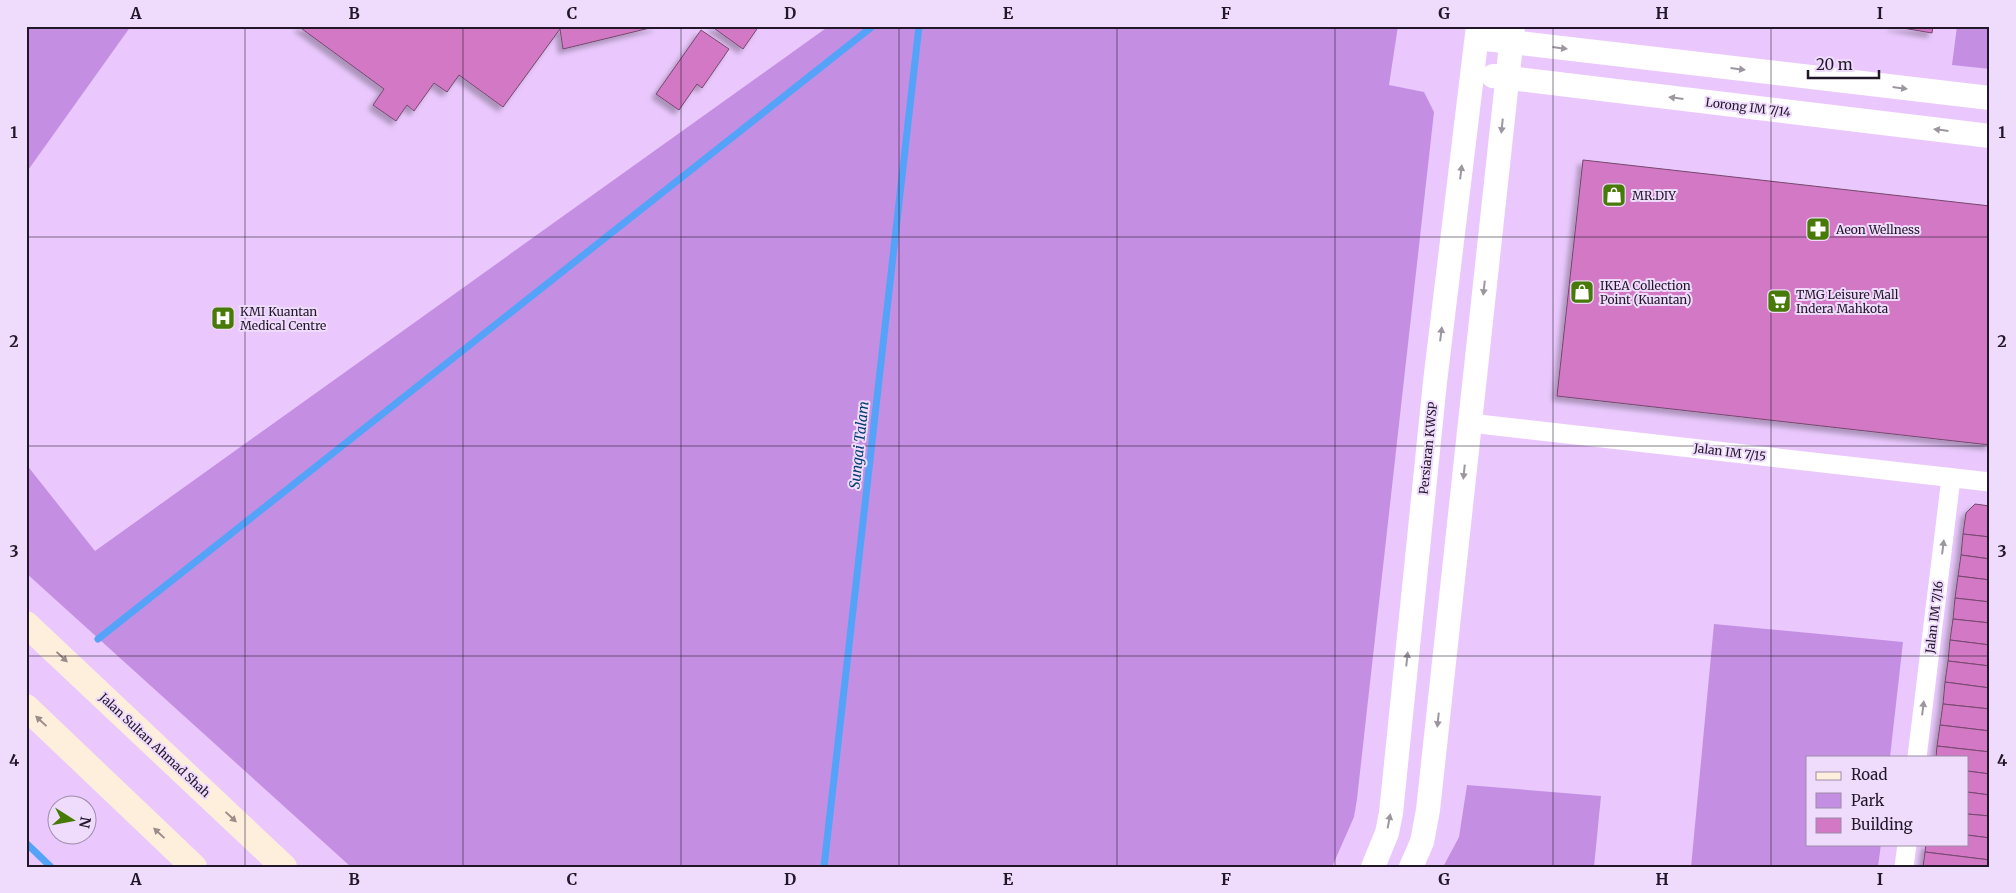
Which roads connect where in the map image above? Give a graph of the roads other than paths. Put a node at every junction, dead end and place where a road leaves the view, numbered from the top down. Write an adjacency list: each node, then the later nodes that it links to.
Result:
1 (1477, 32): 2 (street); 3 (street, Persiaran KWSP)
2 (1512, 35): 4 (street); 5 (street, one-way to 5)
3 (1472, 74): 4 (street, Lorong IM 7/14); 7 (street, Persiaran KWSP, one-way to 3)
4 (1507, 78): 6 (street, Lorong IM 7/14, one-way to 4); 8 (street, one-way to 8)
5 (1990, 98)
6 (1990, 136)
7 (1435, 382): 8 (street); 18 (street, Persiaran KWSP, one-way to 7)
8 (1474, 386): 9 (street)
9 (1470, 423): 10 (street, Jalan IM 7/15); 19 (street, one-way to 19)
10 (1951, 478): 11 (street, Jalan IM 7/15); 14 (street, Jalan IM 7/16, one-way to 10)
11 (1990, 482)
12 (26, 624): 17 (main road, Jalan Sultan Ahmad Shah, one-way to 17)
13 (26, 707): 16 (main road, one-way to 13)
14 (1917, 756)
15 (1907, 846): 20 (street)
16 (194, 867)
17 (284, 867)
18 (1373, 867)
19 (1411, 867)
20 (1904, 867)

